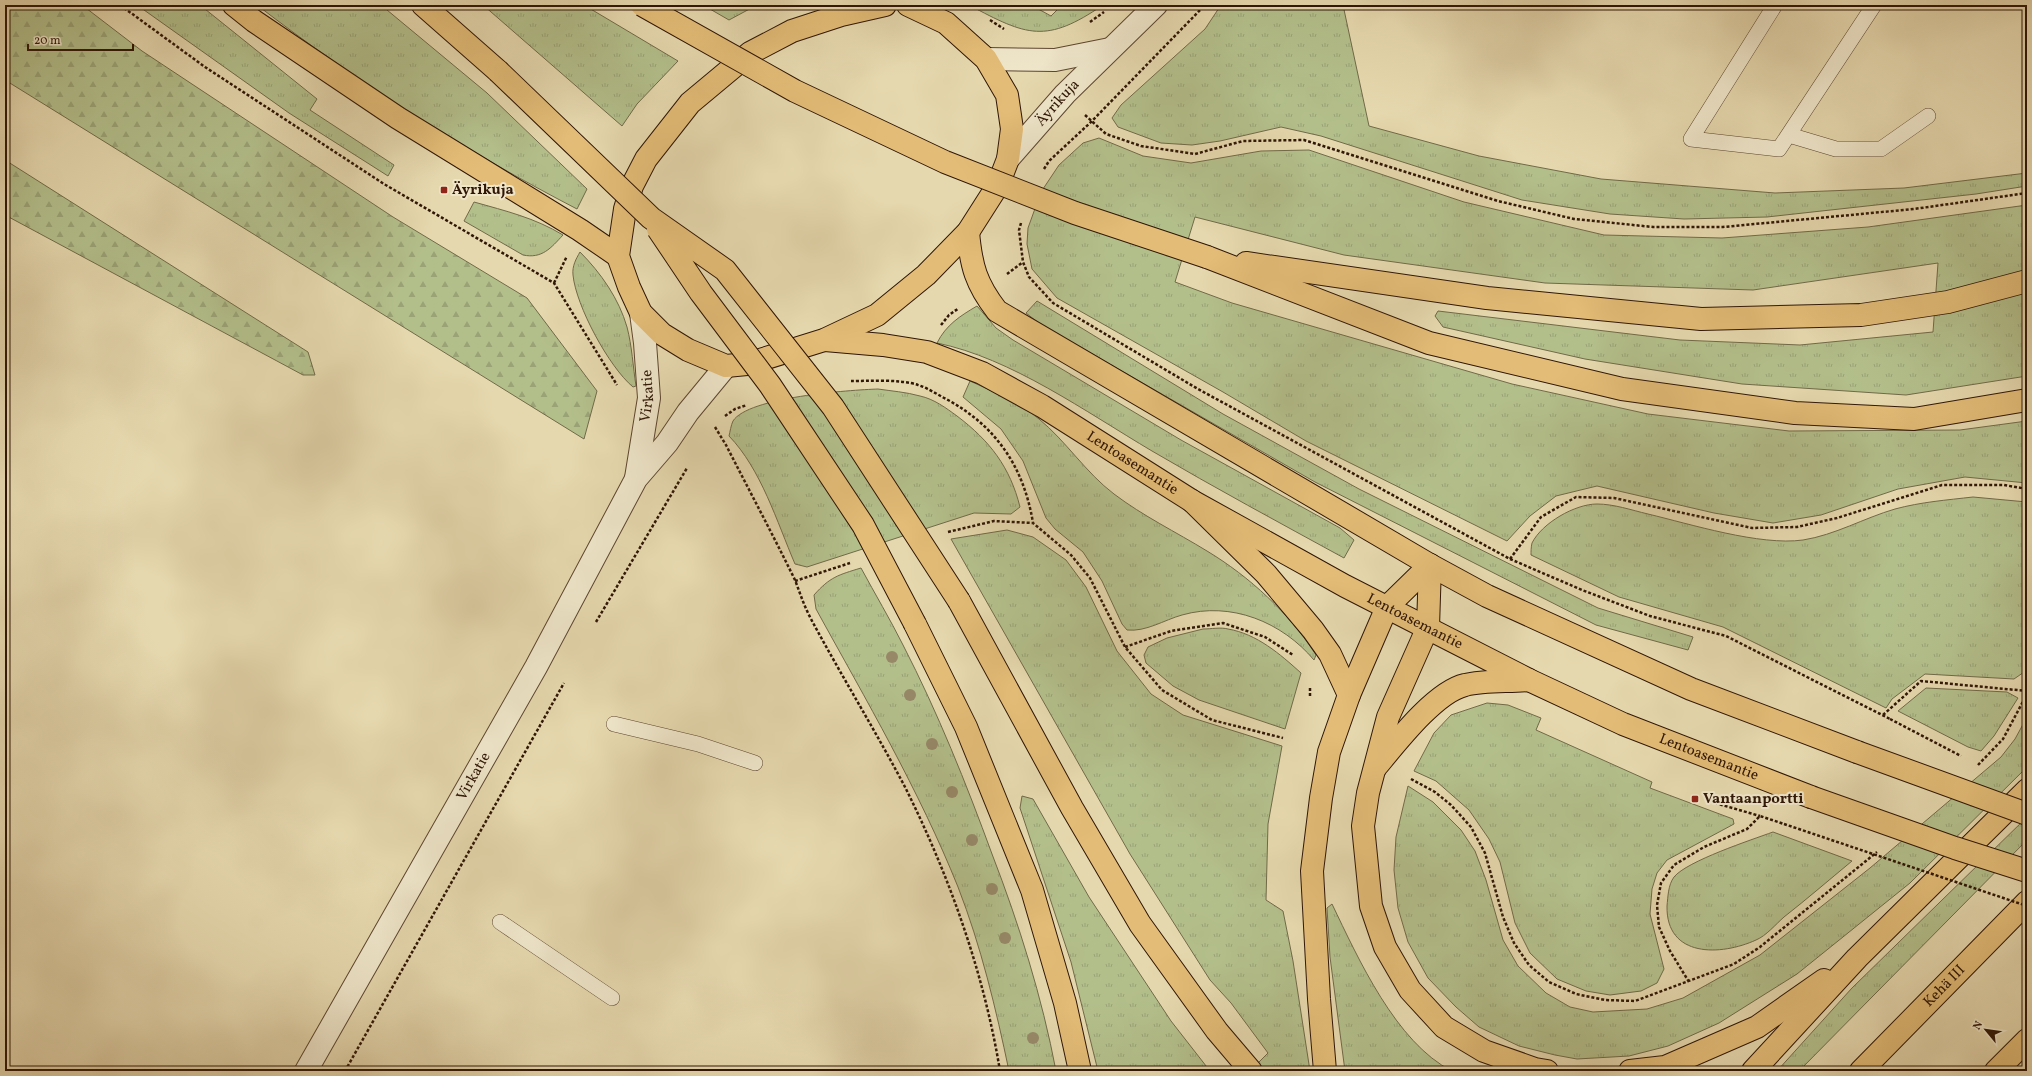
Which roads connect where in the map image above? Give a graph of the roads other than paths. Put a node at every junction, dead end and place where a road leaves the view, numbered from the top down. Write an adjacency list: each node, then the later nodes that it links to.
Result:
1 (234, 5): 16 (main road)
2 (423, 5): 14 (main road, bridge)
3 (642, 5): 17 (main road, bridge)
4 (885, 5): 16 (main road)
5 (908, 5): 10 (main road)
6 (1156, 5): 9 (street, Äyrikuja)
7 (1775, 5): 12 (lane)
8 (1874, 5): 12 (lane)
9 (1110, 49): 10 (street, Äyrikuja); 13 (street, Äyrikuja)
10 (986, 59): 13 (main road)
11 (1928, 116): 12 (lane)
12 (1789, 135)
13 (1008, 159): 15 (main road)
14 (651, 218): 42 (main road, bridge); 43 (main road, bridge)
15 (968, 232): 20 (main road); 25 (main road)
16 (618, 256): 19 (main road)
17 (1207, 257): 18 (main road); 22 (main road)
18 (2027, 281)
19 (641, 313): 21 (main road); 23 (street, Virkatie)
20 (824, 340): 21 (main road); 24 (main road, Lentoasemantie)
21 (726, 366): 23 (street, Virkatie)
22 (2026, 400)
23 (636, 479): 41 (street, Virkatie)
24 (1192, 501): 26 (main road, Lentoasemantie); 29 (main road)
25 (1430, 565): 26 (main road); 27 (main road); 34 (main road, bridge)
26 (1386, 607): 27 (main road, Lentoasemantie); 29 (main road)
27 (1428, 627): 28 (main road, Lentoasemantie); 32 (main road)
28 (1529, 680): 32 (main road); 35 (main road, Lentoasemantie, bridge)
29 (1349, 695): 44 (main road)
30 (614, 724): 31 (lane)
31 (755, 763)
32 (1376, 767): 45 (main road)
33 (2027, 790): 38 (main road)
34 (2027, 814)
35 (2027, 871)
36 (2027, 902): 48 (main road, Kehä III)
37 (500, 922): 39 (lane)
38 (1857, 958): 46 (main road); 47 (main road)
39 (612, 998)
40 (2027, 1040): 49 (main road)
41 (306, 1071)
42 (1080, 1071)
43 (1251, 1071)
44 (1325, 1071)
45 (1547, 1071)
46 (1630, 1071)
47 (1753, 1071)
48 (1861, 1071)
49 (1996, 1071)

